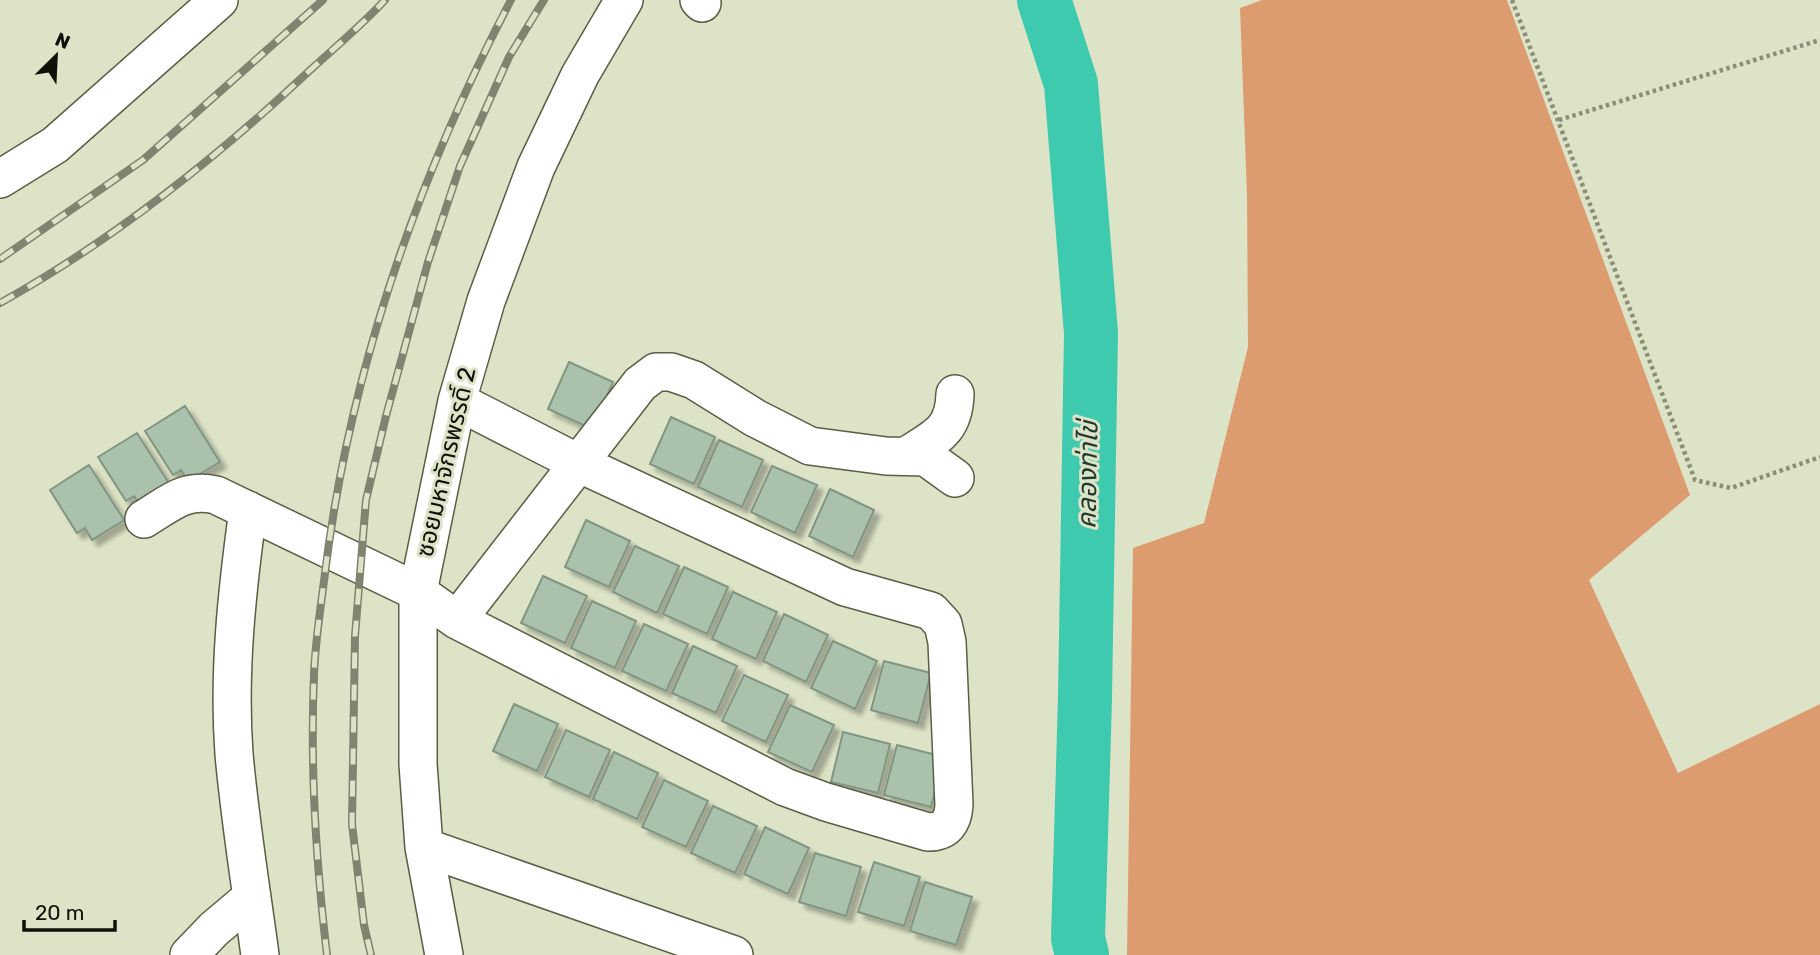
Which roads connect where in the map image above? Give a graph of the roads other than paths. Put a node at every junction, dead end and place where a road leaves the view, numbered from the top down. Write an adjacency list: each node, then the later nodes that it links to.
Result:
1 (219, 0): 3 (street)
2 (624, 0): 5 (street, ซอยมหาจักรพรรดิ์ 2)
3 (0, 179)
4 (955, 394): 6 (street)
5 (457, 401): 7 (street); 11 (street, ซอยมหาจักรพรรดิ์ 2)
6 (908, 455): 7 (street); 8 (street)
7 (578, 463): 12 (street); 12 (street)
8 (955, 478)
9 (248, 510): 10 (street); 11 (street); 14 (street)
10 (144, 519)
11 (418, 592): 12 (street); 13 (street, ซอยมหาจักรพรรดิ์ 2)
12 (457, 620)
13 (424, 847): 17 (street, ซอยมหาจักรพรรดิ์ 2); 18 (street)
14 (252, 897): 15 (street); 16 (street)
15 (189, 955)
16 (260, 955)
17 (444, 955)
18 (734, 955)

